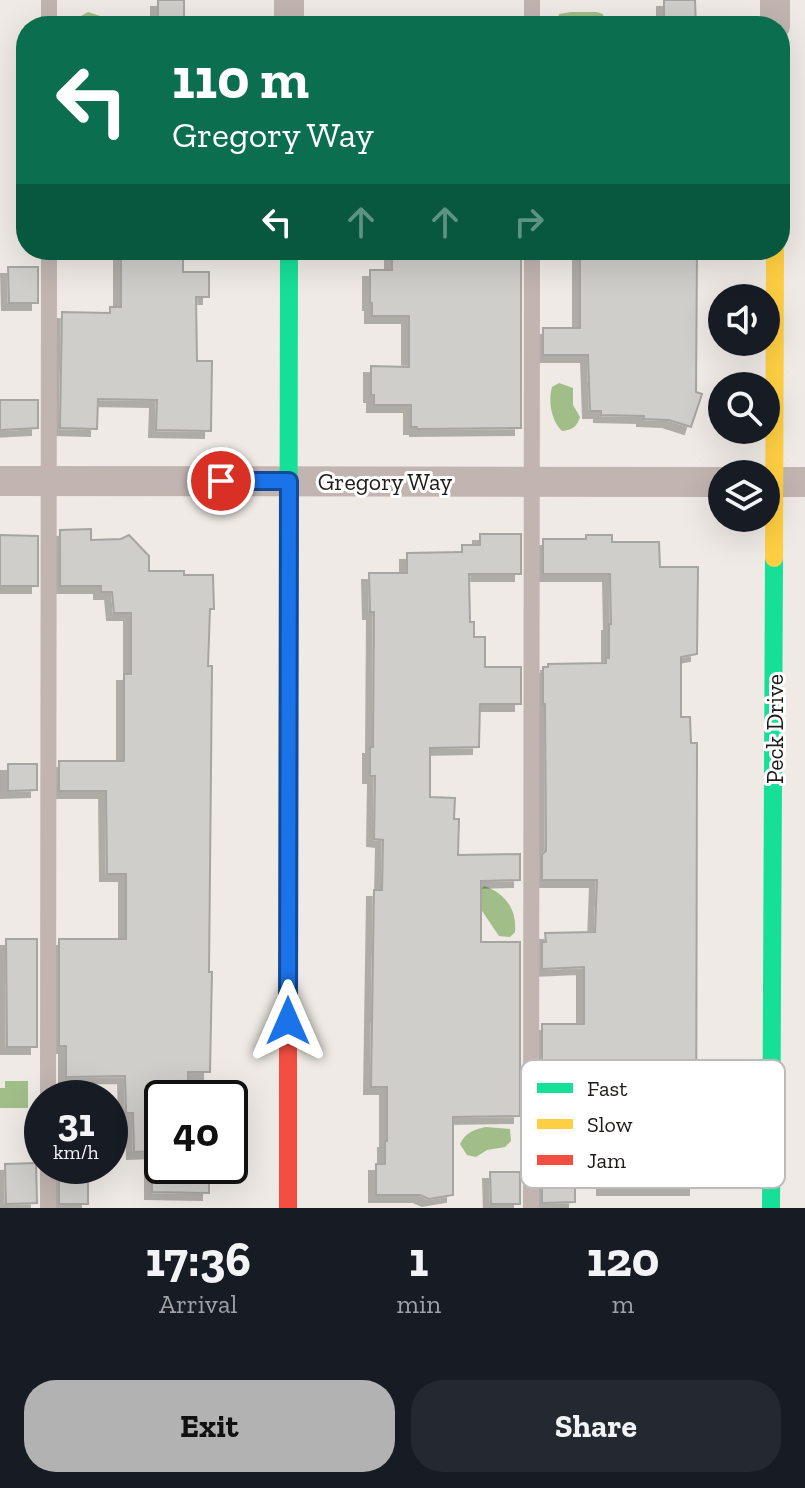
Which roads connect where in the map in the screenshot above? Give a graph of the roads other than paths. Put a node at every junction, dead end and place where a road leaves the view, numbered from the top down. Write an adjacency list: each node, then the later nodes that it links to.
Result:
1 (49, 260): 7 (lane)
2 (289, 260): 8 (street)
3 (532, 260): 9 (lane)
4 (775, 260): 5 (street, Peck Drive)
5 (770, 460)
6 (0, 481): 7 (street, Gregory Way)
7 (48, 481): 8 (street, Gregory Way); 16 (lane)
8 (289, 481): 9 (street, Gregory Way); 21 (street)
9 (532, 481): 10 (street, Gregory Way); 14 (lane)
10 (708, 482)
11 (780, 482): 12 (street)
12 (805, 482)
13 (770, 532): 15 (street, Peck Drive)
14 (531, 1060)
15 (771, 1060)
16 (48, 1080)
17 (48, 1184): 20 (lane)
18 (531, 1188): 22 (lane)
19 (771, 1188): 23 (street, Peck Drive)
20 (48, 1208)
21 (288, 1208)
22 (531, 1208)
23 (771, 1208)

